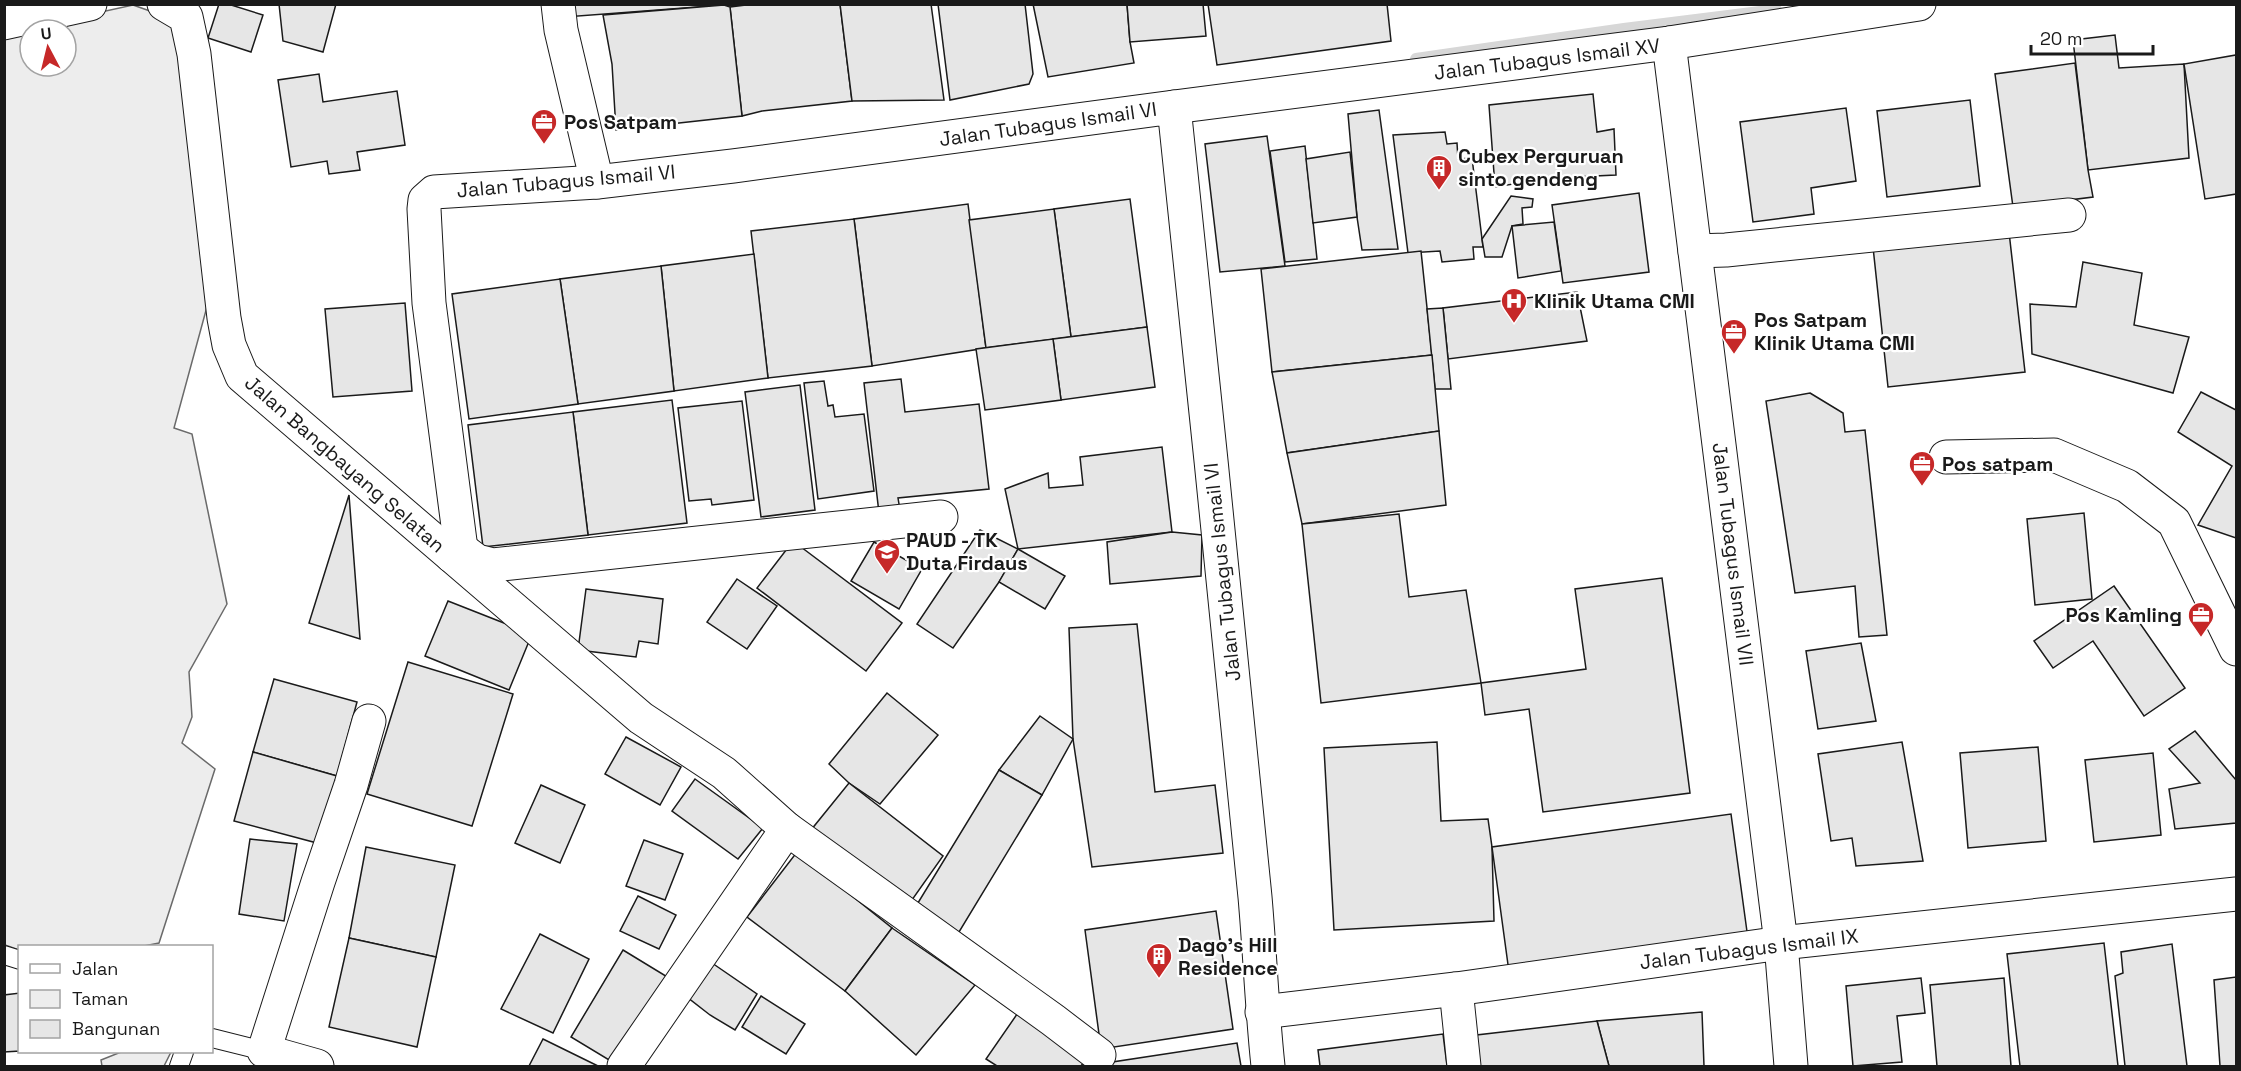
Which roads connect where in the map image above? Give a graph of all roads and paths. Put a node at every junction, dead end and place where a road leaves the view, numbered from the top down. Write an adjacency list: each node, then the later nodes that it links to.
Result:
1 (90, 4): 5 (street)
2 (164, 4): 13 (street, Jalan Bangbayang Selatan)
3 (558, 4): 8 (street)
4 (1919, 4): 6 (street, Jalan Tubagus Ismail XV)
5 (4, 23)
6 (1668, 43): 7 (street, Jalan Tubagus Ismail XV); 10 (street, Jalan Tubagus Ismail VII)
7 (1174, 107): 8 (street, Jalan Tubagus Ismail VI); 20 (street, Jalan Tubagus Ismail VI)
8 (597, 182): 13 (street, Jalan Tubagus Ismail VI)
9 (2069, 214): 10 (street)
10 (1695, 251): 18 (street, Jalan Tubagus Ismail VII)
11 (1946, 458): 14 (street)
12 (941, 517): 13 (street)
13 (456, 553): 16 (street, Jalan Bangbayang Selatan)
14 (2236, 649)
15 (369, 721): 22 (street)
16 (787, 829): 23 (street, Jalan Bangbayang Selatan); 25 (street)
17 (2236, 894): 18 (street, Jalan Tubagus Ismail IX)
18 (1781, 943): 19 (street, Jalan Tubagus Ismail IX); 28 (street, Jalan Tubagus Ismail VII)
19 (1456, 989): 20 (street, Jalan Tubagus Ismail IX); 27 (street)
20 (1262, 1012): 26 (street, Jalan Tubagus Ismail VI)
21 (213, 1038): 22 (lane)
22 (264, 1051): 24 (street)
23 (1099, 1055)
24 (317, 1066)
25 (624, 1066)
26 (1268, 1066)
27 (1464, 1066)
28 (1791, 1066)

